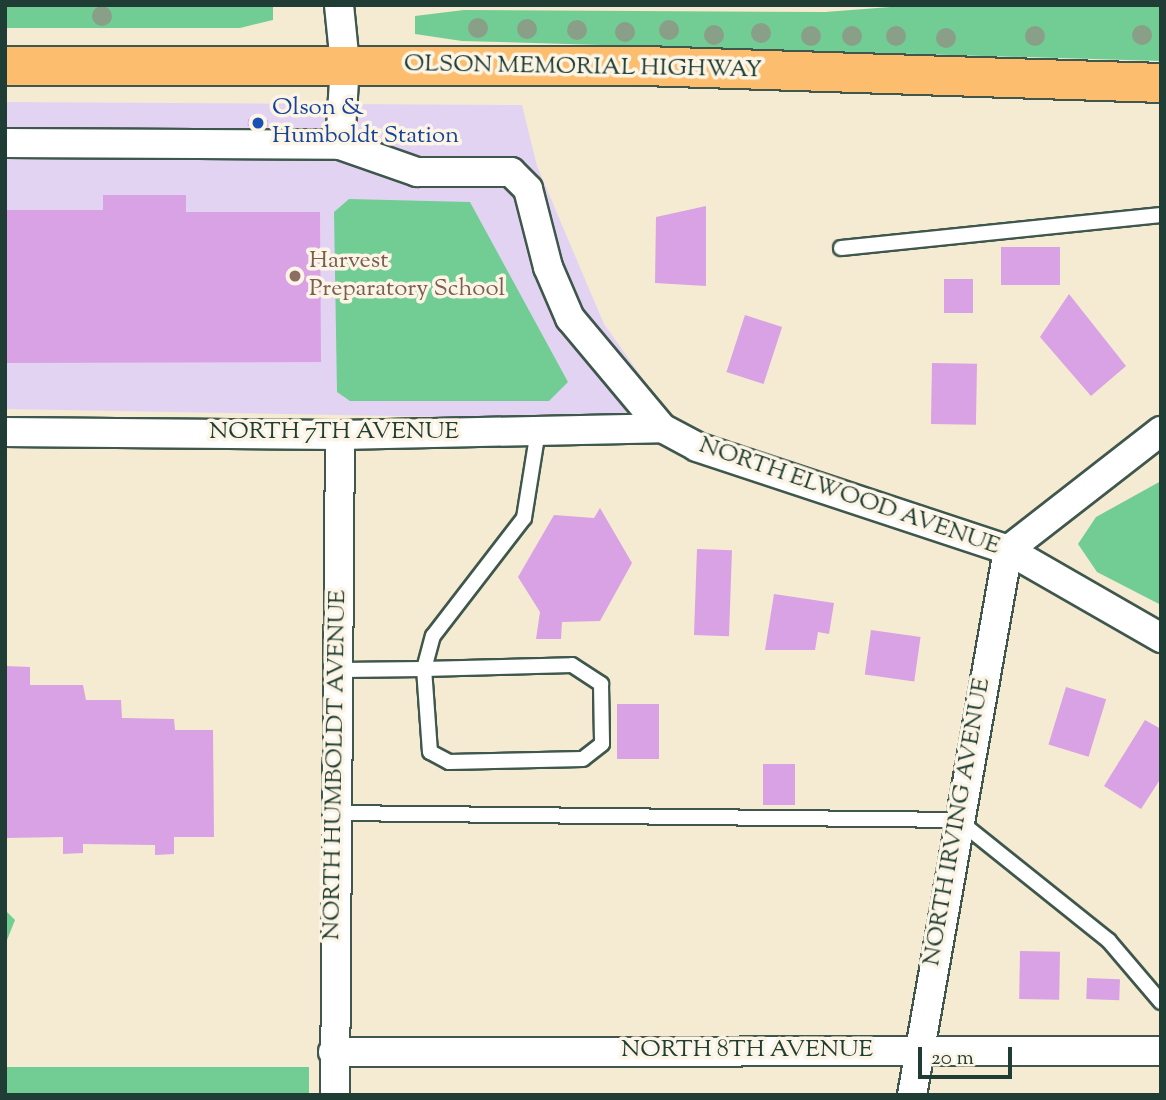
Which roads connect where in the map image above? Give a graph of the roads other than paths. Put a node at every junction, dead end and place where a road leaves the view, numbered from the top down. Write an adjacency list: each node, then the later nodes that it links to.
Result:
1 (340, 5): 2 (street)
2 (345, 64): 3 (main road, OLSON MEMORIAL HIGHWAY); 4 (main road, OLSON MEMORIAL HIGHWAY); 6 (street)
3 (5, 66)
4 (1161, 83)
5 (5, 143): 6 (street, NORTH ELWOOD AVENUE)
6 (340, 145): 9 (street, NORTH ELWOOD AVENUE)
7 (1161, 215): 8 (lane)
8 (841, 248)
9 (662, 428): 10 (street, NORTH 7TH AVENUE); 14 (street, NORTH ELWOOD AVENUE)
10 (538, 430): 13 (street, NORTH 7TH AVENUE); 16 (lane)
11 (1161, 431): 14 (street)
12 (5, 432): 13 (street, NORTH 7TH AVENUE)
13 (340, 435): 17 (street, NORTH HUMBOLDT AVENUE)
14 (1008, 550): 15 (street, NORTH ELWOOD AVENUE); 19 (street, NORTH IRVING AVENUE)
15 (1161, 638)
16 (424, 669): 16 (lane); 17 (lane)
17 (341, 670): 18 (street, NORTH HUMBOLDT AVENUE)
18 (335, 813): 19 (lane); 23 (street, NORTH HUMBOLDT AVENUE)
19 (958, 820): 20 (lane); 21 (street, NORTH IRVING AVENUE)
20 (1161, 1002)
21 (922, 1050): 22 (street, NORTH 8TH AVENUE); 23 (street, NORTH 8TH AVENUE); 25 (street, NORTH IRVING AVENUE)
22 (1161, 1051)
23 (333, 1052): 24 (street, NORTH HUMBOLDT AVENUE)
24 (335, 1095)
25 (912, 1095)

